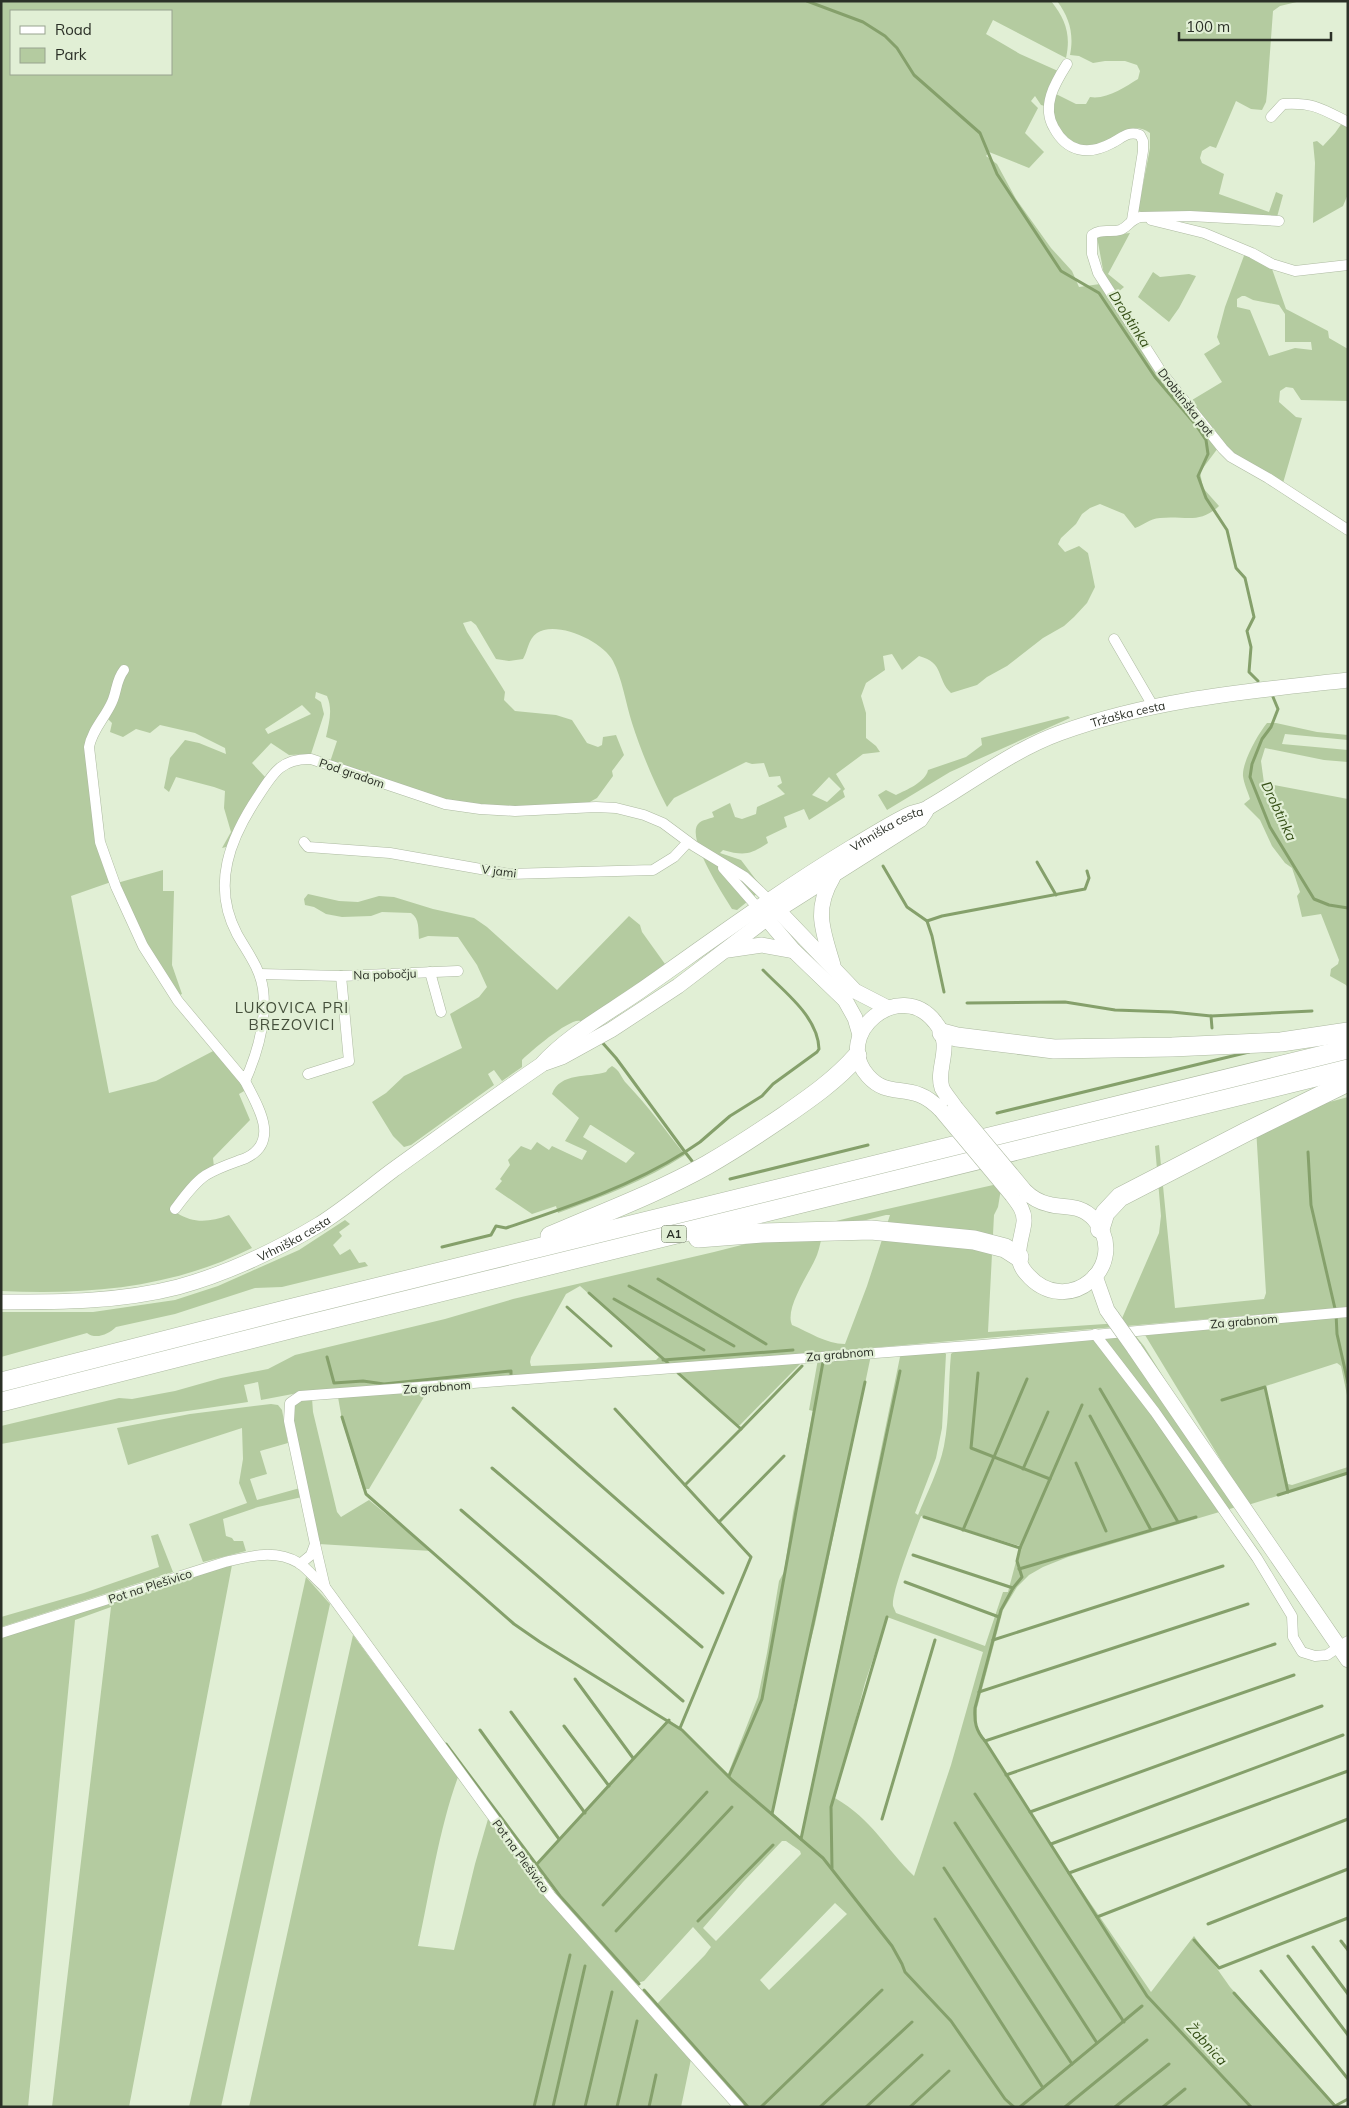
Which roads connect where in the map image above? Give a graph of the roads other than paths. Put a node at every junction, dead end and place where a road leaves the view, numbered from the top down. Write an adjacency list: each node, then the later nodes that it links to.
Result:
1 (1067, 64): 4 (street)
2 (1271, 117): 3 (street)
3 (1348, 122)
4 (1136, 218): 5 (street, Drobtinška pot); 6 (street); 7 (street, Drobtinška pot)
5 (1279, 221)
6 (1348, 266)
7 (1348, 530)
8 (1114, 639): 11 (street)
9 (124, 670): 34 (street)
10 (1348, 680): 11 (main road, Tržaška cesta)
11 (1152, 706): 12 (main road, Tržaška cesta)
12 (928, 809): 15 (main road, Vrhniška cesta); 16 (main road, Vrhniška cesta)
13 (304, 842): 14 (street, V jami)
14 (688, 842): 16 (street, Pod gradom); 22 (street, Pod gradom)
15 (834, 876): 16 (main road, Vrhniška cesta); 19 (main road)
16 (768, 909): 17 (main road, Vrhniška cesta); 18 (main road); 19 (main road); 26 (main road, Vrhniška cesta)
17 (726, 950): 18 (main road); 26 (main road, Vrhniška cesta)
18 (794, 951): 29 (main road)
19 (834, 969): 24 (main road)
20 (458, 971): 21 (street, Na pobočju)
21 (430, 972): 23 (street, Na pobočju); 25 (street, Na pobočju)
22 (260, 974): 23 (street, Na pobočju); 34 (street, Pod gradom)
23 (340, 976): 33 (street, Na pobočju)
24 (888, 1008): 28 (main road); 29 (main road)
25 (441, 1012)
26 (607, 1024): 45 (main road, Vrhniška cesta)
27 (1348, 1032): 28 (highway)
28 (942, 1033): 36 (main road)
29 (860, 1035): 31 (main road)
30 (1348, 1049): 41 (highway, A1)
31 (857, 1056): 36 (main road); 41 (highway)
32 (1348, 1069): 40 (highway, A1)
33 (308, 1074)
34 (245, 1081): 38 (street)
35 (1348, 1082): 39 (highway)
36 (948, 1109): 37 (main road, bridge)
37 (1018, 1193): 39 (main road); 42 (main road)
38 (175, 1208)
39 (1100, 1229): 43 (main road)
40 (622, 1247): 42 (highway); 51 (highway, A1)
41 (498, 1258): 49 (highway, A1)
42 (1021, 1263): 44 (main road)
43 (1095, 1276): 44 (main road); 47 (main road)
44 (1078, 1289): 47 (main road)
45 (1, 1302)
46 (1348, 1312): 48 (street, Za grabnom)
47 (1109, 1314): 56 (main road, bridge)
48 (1095, 1334): 50 (street, Za grabnom); 56 (street)
49 (1, 1382)
50 (333, 1394): 52 (street, Pot na Plešivico)
51 (1, 1402)
52 (315, 1544): 53 (street); 54 (street, Pot na Plešivico)
53 (300, 1564): 54 (street, Pot na Plešivico); 55 (street, Pot na Plešivico)
54 (324, 1587): 58 (street, Pot na Plešivico)
55 (1, 1633)
56 (1344, 1643): 57 (main road)
57 (1348, 1660)
58 (739, 2107)

